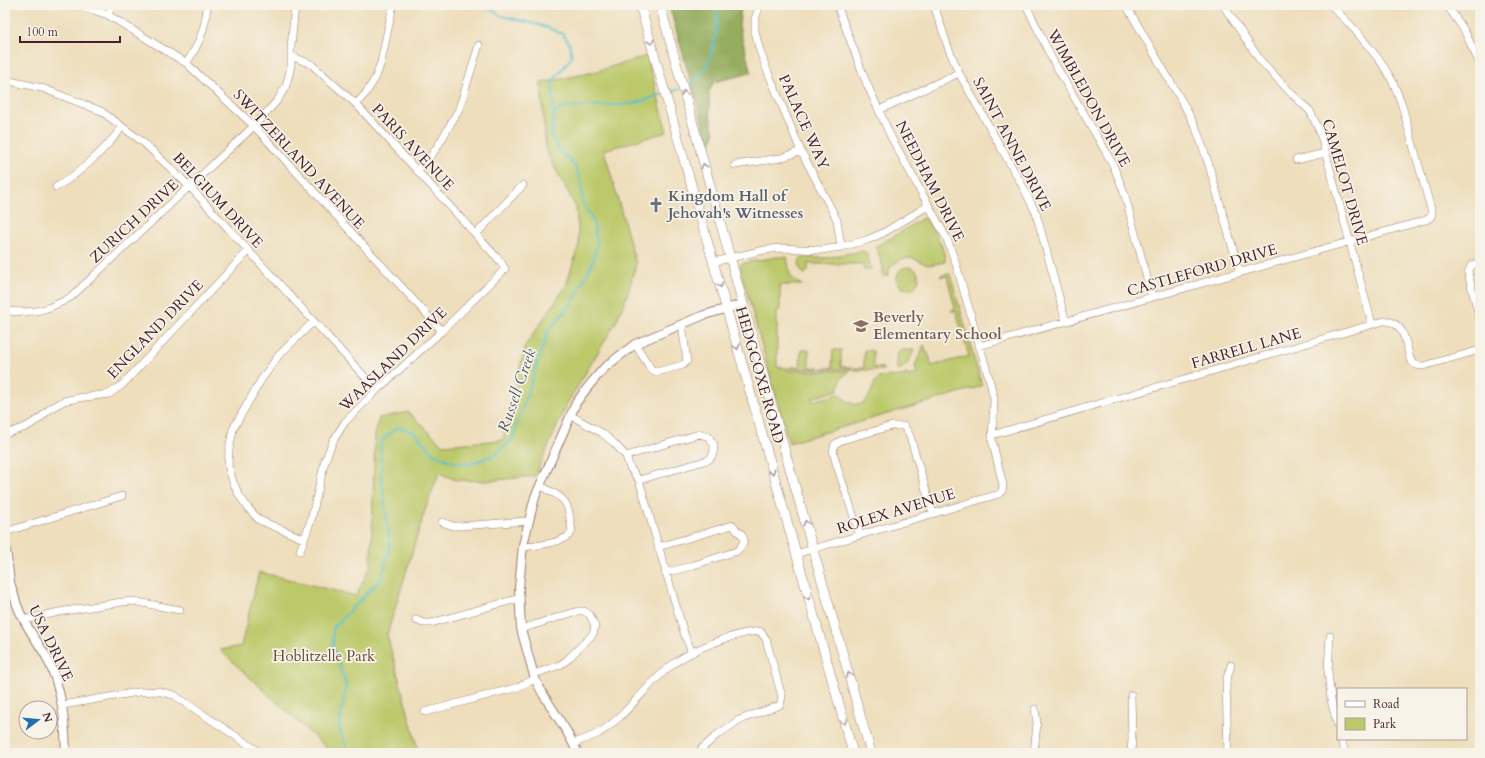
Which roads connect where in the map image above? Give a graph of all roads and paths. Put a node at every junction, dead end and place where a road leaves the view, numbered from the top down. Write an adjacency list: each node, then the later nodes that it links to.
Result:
1 (78, 5): 16 (street, SWITZERLAND AVENUE)
2 (112, 5): 16 (street)
3 (207, 5): 19 (street)
4 (295, 5): 18 (street, ZURICH DRIVE)
5 (394, 5): 23 (street)
6 (640, 5): 41 (main road, HEDGCOXE ROAD, one-way to 41)
7 (660, 5): 40 (main road, HEDGCOXE ROAD, one-way to 7)
8 (760, 5): 27 (street, PALACE WAY)
9 (838, 5): 24 (street, NEEDHAM DRIVE)
10 (934, 5): 21 (street, SAINT ANNE DRIVE)
11 (1026, 5): 45 (street, WIMBLEDON DRIVE)
12 (1126, 5): 44 (street)
13 (1223, 5): 28 (street, CAMELOT DRIVE)
14 (1331, 5): 37 (street, CASTLEFORD DRIVE)
15 (1447, 5): 20 (street)
16 (108, 15): 19 (street, SWITZERLAND AVENUE)
17 (478, 45): 31 (street)
18 (291, 56): 23 (street, PARIS AVENUE); 25 (street, ZURICH DRIVE)
19 (186, 63): 25 (street, SWITZERLAND AVENUE)
20 (1480, 64)
21 (959, 73): 24 (street); 51 (street, SAINT ANNE DRIVE)
22 (5, 80): 26 (street, BELGIUM DRIVE)
23 (356, 104): 31 (street, PARIS AVENUE)
24 (879, 110): 35 (street, NEEDHAM DRIVE)
25 (254, 126): 34 (street, ZURICH DRIVE); 54 (street, SWITZERLAND AVENUE)
26 (122, 127): 33 (street); 34 (street, BELGIUM DRIVE)
27 (801, 151): 30 (street); 38 (street, PALACE WAY)
28 (1324, 153): 29 (street); 37 (street, CAMELOT DRIVE)
29 (1296, 160)
30 (735, 165)
31 (416, 170): 36 (street, PARIS AVENUE)
32 (523, 186): 36 (street)
33 (56, 187)
34 (190, 188): 39 (street, BELGIUM DRIVE); 48 (street, ZURICH DRIVE)
35 (928, 206): 38 (street); 56 (street, NEEDHAM DRIVE)
36 (476, 234): 43 (street, PARIS AVENUE)
37 (1349, 242): 44 (street, CASTLEFORD DRIVE); 53 (street, CAMELOT DRIVE)
38 (841, 247): 40 (street)
39 (248, 251): 50 (street, BELGIUM DRIVE); 60 (street, ENGLAND DRIVE)
40 (730, 258): 41 (street); 46 (main road, HEDGCOXE ROAD)
41 (713, 262): 47 (main road, HEDGCOXE ROAD, one-way to 47)
42 (1480, 262): 49 (street)
43 (505, 269): 54 (street, WAASLAND DRIVE)
44 (1240, 273): 45 (street, CASTLEFORD DRIVE)
45 (1152, 297): 51 (street, CASTLEFORD DRIVE)
46 (743, 304): 47 (street); 76 (main road, HEDGCOXE ROAD, one-way to 46)
47 (726, 309): 52 (street); 78 (main road, HEDGCOXE ROAD, one-way to 78)
48 (5, 311)
49 (1480, 320)
50 (313, 322): 58 (street, BELGIUM DRIVE); 72 (street)
51 (1066, 322): 56 (street, CASTLEFORD DRIVE)
52 (682, 324): 55 (street); 55 (street)
53 (1372, 324): 57 (street, FARRELL LANE); 61 (street, FARRELL LANE)
54 (442, 331): 58 (street, WAASLAND DRIVE)
55 (635, 344): 59 (street)
56 (979, 346): 61 (street, NEEDHAM DRIVE)
57 (1480, 350)
58 (377, 390): 72 (street, WAASLAND DRIVE)
59 (570, 415): 62 (street); 64 (street)
60 (5, 434)
61 (992, 435): 65 (street, NEEDHAM DRIVE)
62 (626, 456): 63 (street); 63 (street)
63 (639, 480): 75 (street)
64 (541, 486): 68 (street); 74 (street)
65 (1002, 491): 67 (street, ROLEX AVENUE)
66 (122, 496): 70 (street)
67 (933, 514): 71 (street, ROLEX AVENUE); 71 (street)
68 (528, 521): 69 (street); 74 (street)
69 (442, 522)
70 (5, 532)
71 (860, 535): 76 (street, ROLEX AVENUE)
72 (304, 539): 77 (street, WAASLAND DRIVE)
73 (5, 546): 82 (street, USA DRIVE)
74 (523, 547): 80 (street)
75 (658, 547): 79 (street); 79 (street)
76 (814, 549): 78 (street, ROLEX AVENUE); 101 (main road, HEDGCOXE ROAD, one-way to 76)
77 (300, 551)
78 (796, 554): 100 (main road, HEDGCOXE ROAD, one-way to 100)
79 (665, 573): 86 (street)
80 (520, 598): 83 (street); 84 (street)
81 (180, 610): 82 (street)
82 (24, 620): 90 (street, USA DRIVE)
83 (416, 620)
84 (521, 629): 88 (street); 88 (street)
85 (1330, 636): 93 (street)
86 (692, 653): 95 (street); 99 (street)
87 (1231, 665): 104 (street)
88 (534, 677): 92 (street); 95 (street)
89 (1131, 695): 103 (street)
90 (63, 705): 96 (street, USA DRIVE); 97 (street)
91 (1035, 709): 102 (street)
92 (425, 712)
93 (1337, 723)
94 (1341, 740): 105 (street)
95 (574, 744): 98 (street)
96 (66, 753)
97 (262, 753)
98 (578, 753)
99 (697, 753)
100 (853, 753)
101 (872, 753)
102 (1034, 753)
103 (1131, 753)
104 (1228, 753)
105 (1345, 753)

